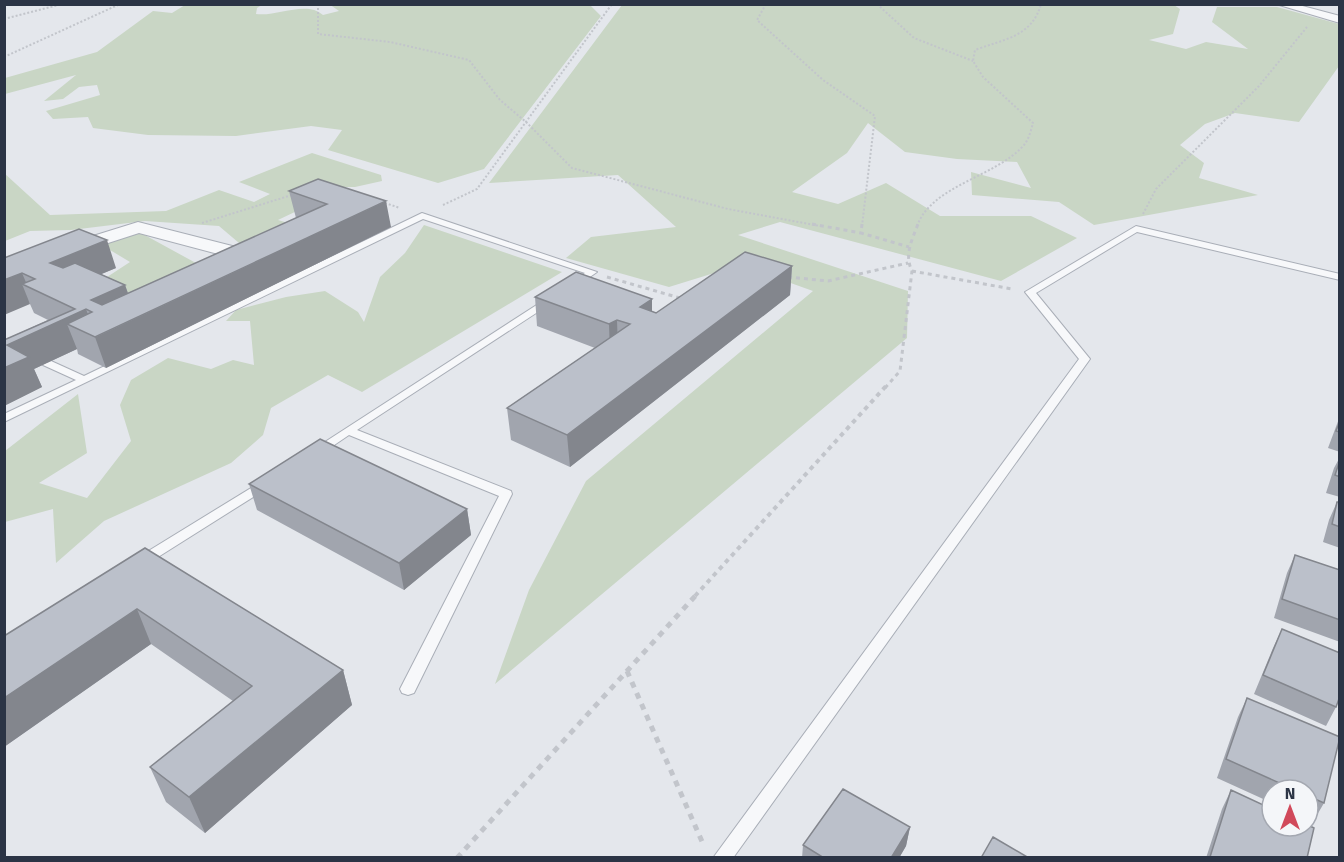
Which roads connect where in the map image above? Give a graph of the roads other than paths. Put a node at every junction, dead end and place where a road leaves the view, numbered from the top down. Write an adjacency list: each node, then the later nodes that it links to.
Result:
1 (1281, 4): 2 (street)
2 (1340, 20)
3 (237, 253): 4 (street)
4 (56, 254)
5 (1340, 277): 14 (lane)
6 (48, 363): 7 (lane)
7 (85, 380): 8 (lane); 9 (lane)
8 (4, 419)
9 (349, 431): 10 (lane); 13 (lane)
10 (309, 456)
11 (279, 474): 12 (lane)
12 (132, 567)
13 (408, 689)
14 (722, 858)

